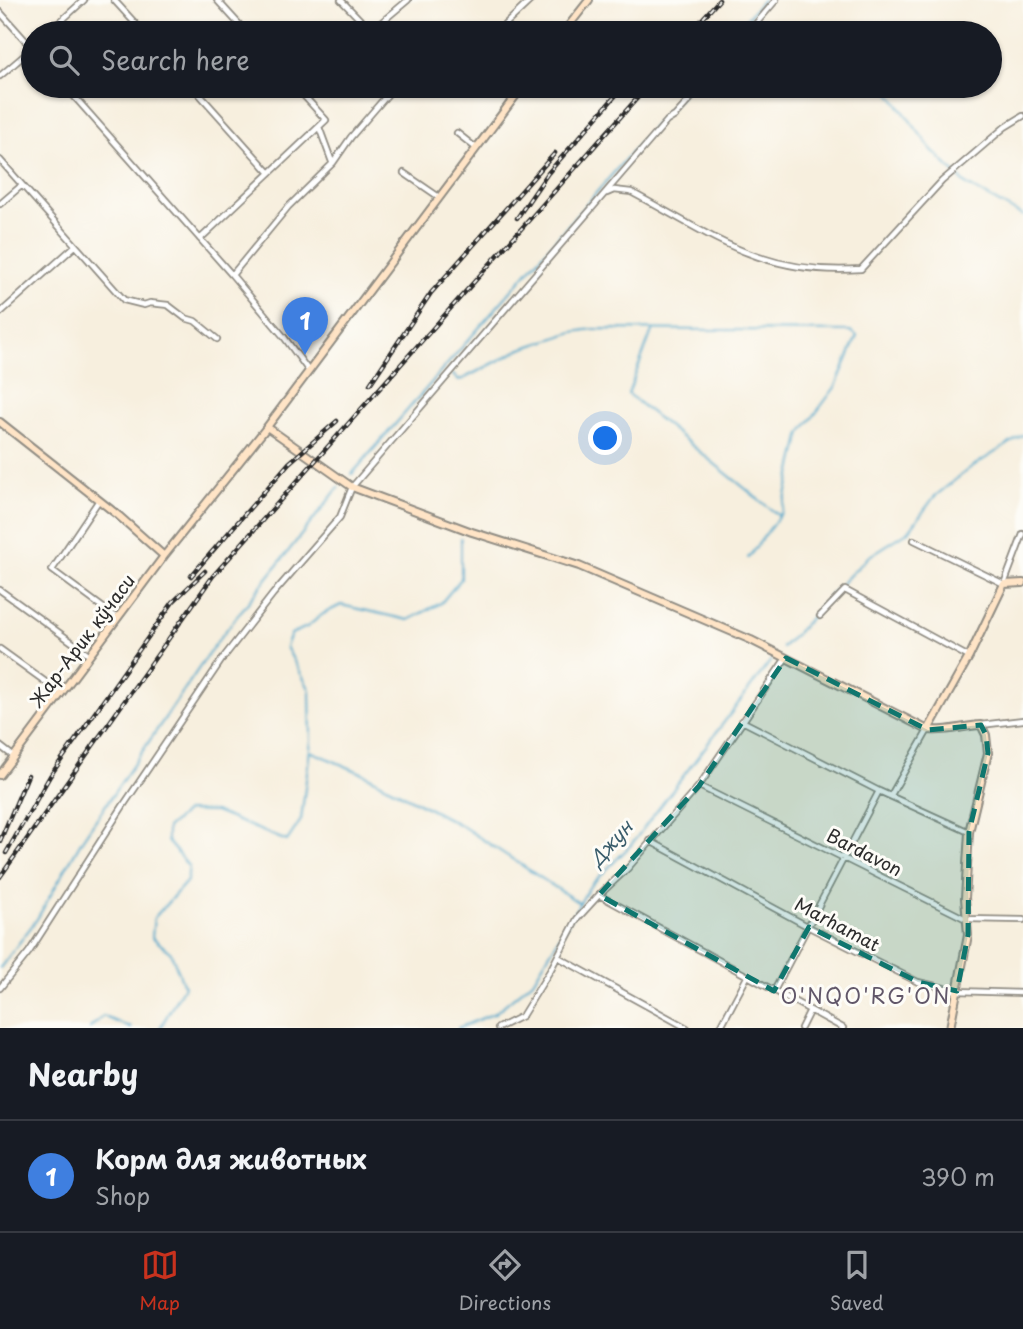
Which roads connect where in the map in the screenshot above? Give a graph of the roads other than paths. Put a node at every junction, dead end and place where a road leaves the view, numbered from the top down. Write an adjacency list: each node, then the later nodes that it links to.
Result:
1 (84, 0): 10 (street)
2 (114, 0): 11 (street)
3 (217, 0): 12 (street)
4 (341, 0): 13 (street)
5 (408, 0): 14 (street)
6 (531, 0): 15 (street)
7 (589, 0): 16 (main road)
8 (776, 0): 17 (street)
9 (0, 12): 18 (street)
10 (61, 21)
11 (133, 21)
12 (236, 21)
13 (361, 21)
14 (384, 21)
15 (509, 21)
16 (572, 21)
17 (758, 21)
18 (21, 35)
19 (21, 58): 20 (street)
20 (0, 76)
21 (76, 98): 41 (street)
22 (203, 98): 33 (street)
23 (306, 98): 28 (street)
24 (385, 98): 32 (street)
25 (514, 98): 30 (main road, Жар-Арик кўчаси)
26 (691, 98): 35 (street)
27 (1023, 116): 37 (street)
28 (319, 127): 32 (street); 33 (street)
29 (457, 133): 30 (street)
30 (476, 148): 39 (main road, Жар-Арик кўчаси)
31 (0, 160): 36 (street)
32 (333, 163): 43 (street)
33 (270, 173): 41 (street)
34 (404, 173): 39 (street)
35 (616, 182): 37 (street); 38 (street)
36 (21, 186): 40 (street); 42 (street)
37 (631, 192): 38 (street)
38 (606, 193): 49 (street)
39 (439, 197): 46 (main road, Жар-Арик кўчаси)
40 (0, 204)
41 (200, 239): 43 (street)
42 (75, 246): 44 (street); 45 (street)
43 (232, 275): 46 (street)
44 (0, 313)
45 (217, 339)
46 (308, 370): 48 (main road, Жар-Арик кўчаси)
47 (1, 423): 50 (main road)
48 (267, 428): 49 (main road); 53 (main road, Жар-Арик кўчаси)
49 (352, 486): 62 (main road); 83 (street)
50 (99, 500): 53 (main road); 58 (street)
51 (1023, 534): 55 (street)
52 (914, 540): 55 (street)
53 (164, 556): 58 (main road, Жар-Арик кўчаси)
54 (1023, 583): 55 (main road)
55 (1004, 584): 61 (main road)
56 (0, 590): 60 (street)
57 (820, 616): 61 (street)
58 (118, 619): 60 (main road, Жар-Арик кўчаси)
59 (0, 649): 63 (street)
60 (91, 655): 63 (main road, Жар-Арик кўчаси)
61 (969, 657): 67 (main road)
62 (786, 658): 65 (street); 67 (main road)
63 (61, 693): 69 (main road, Жар-Арик кўчаси)
64 (1023, 720): 66 (street)
65 (743, 721): 71 (street); 72 (street)
66 (982, 725): 67 (main road); 74 (main road)
67 (928, 730): 73 (street)
68 (0, 746): 69 (street)
69 (14, 757): 70 (main road, Жар-Арик кўчаси)
70 (0, 775)
71 (699, 786): 75 (street); 76 (street, Bardavon)
72 (879, 791): 73 (street); 76 (street)
73 (891, 795): 74 (street)
74 (969, 832): 78 (main road)
75 (650, 841): 77 (street); 80 (street, Marhamat)
76 (843, 858): 78 (street, Bardavon); 80 (street)
77 (598, 895): 81 (street); 82 (street)
78 (966, 919): 79 (street, Bardavon); 85 (main road)
79 (1023, 920)
80 (809, 927): 84 (street); 85 (street, Marhamat)
81 (558, 957): 88 (street); 89 (street)
82 (747, 977): 84 (street); 90 (street)
83 (0, 988)
84 (774, 991): 87 (street)
85 (957, 991): 86 (street, Marhamat); 93 (main road)
86 (1023, 993)
87 (810, 1010): 91 (street); 92 (street)
88 (498, 1028)
89 (687, 1028)
90 (720, 1028)
91 (801, 1028)
92 (843, 1028)
93 (950, 1028)

